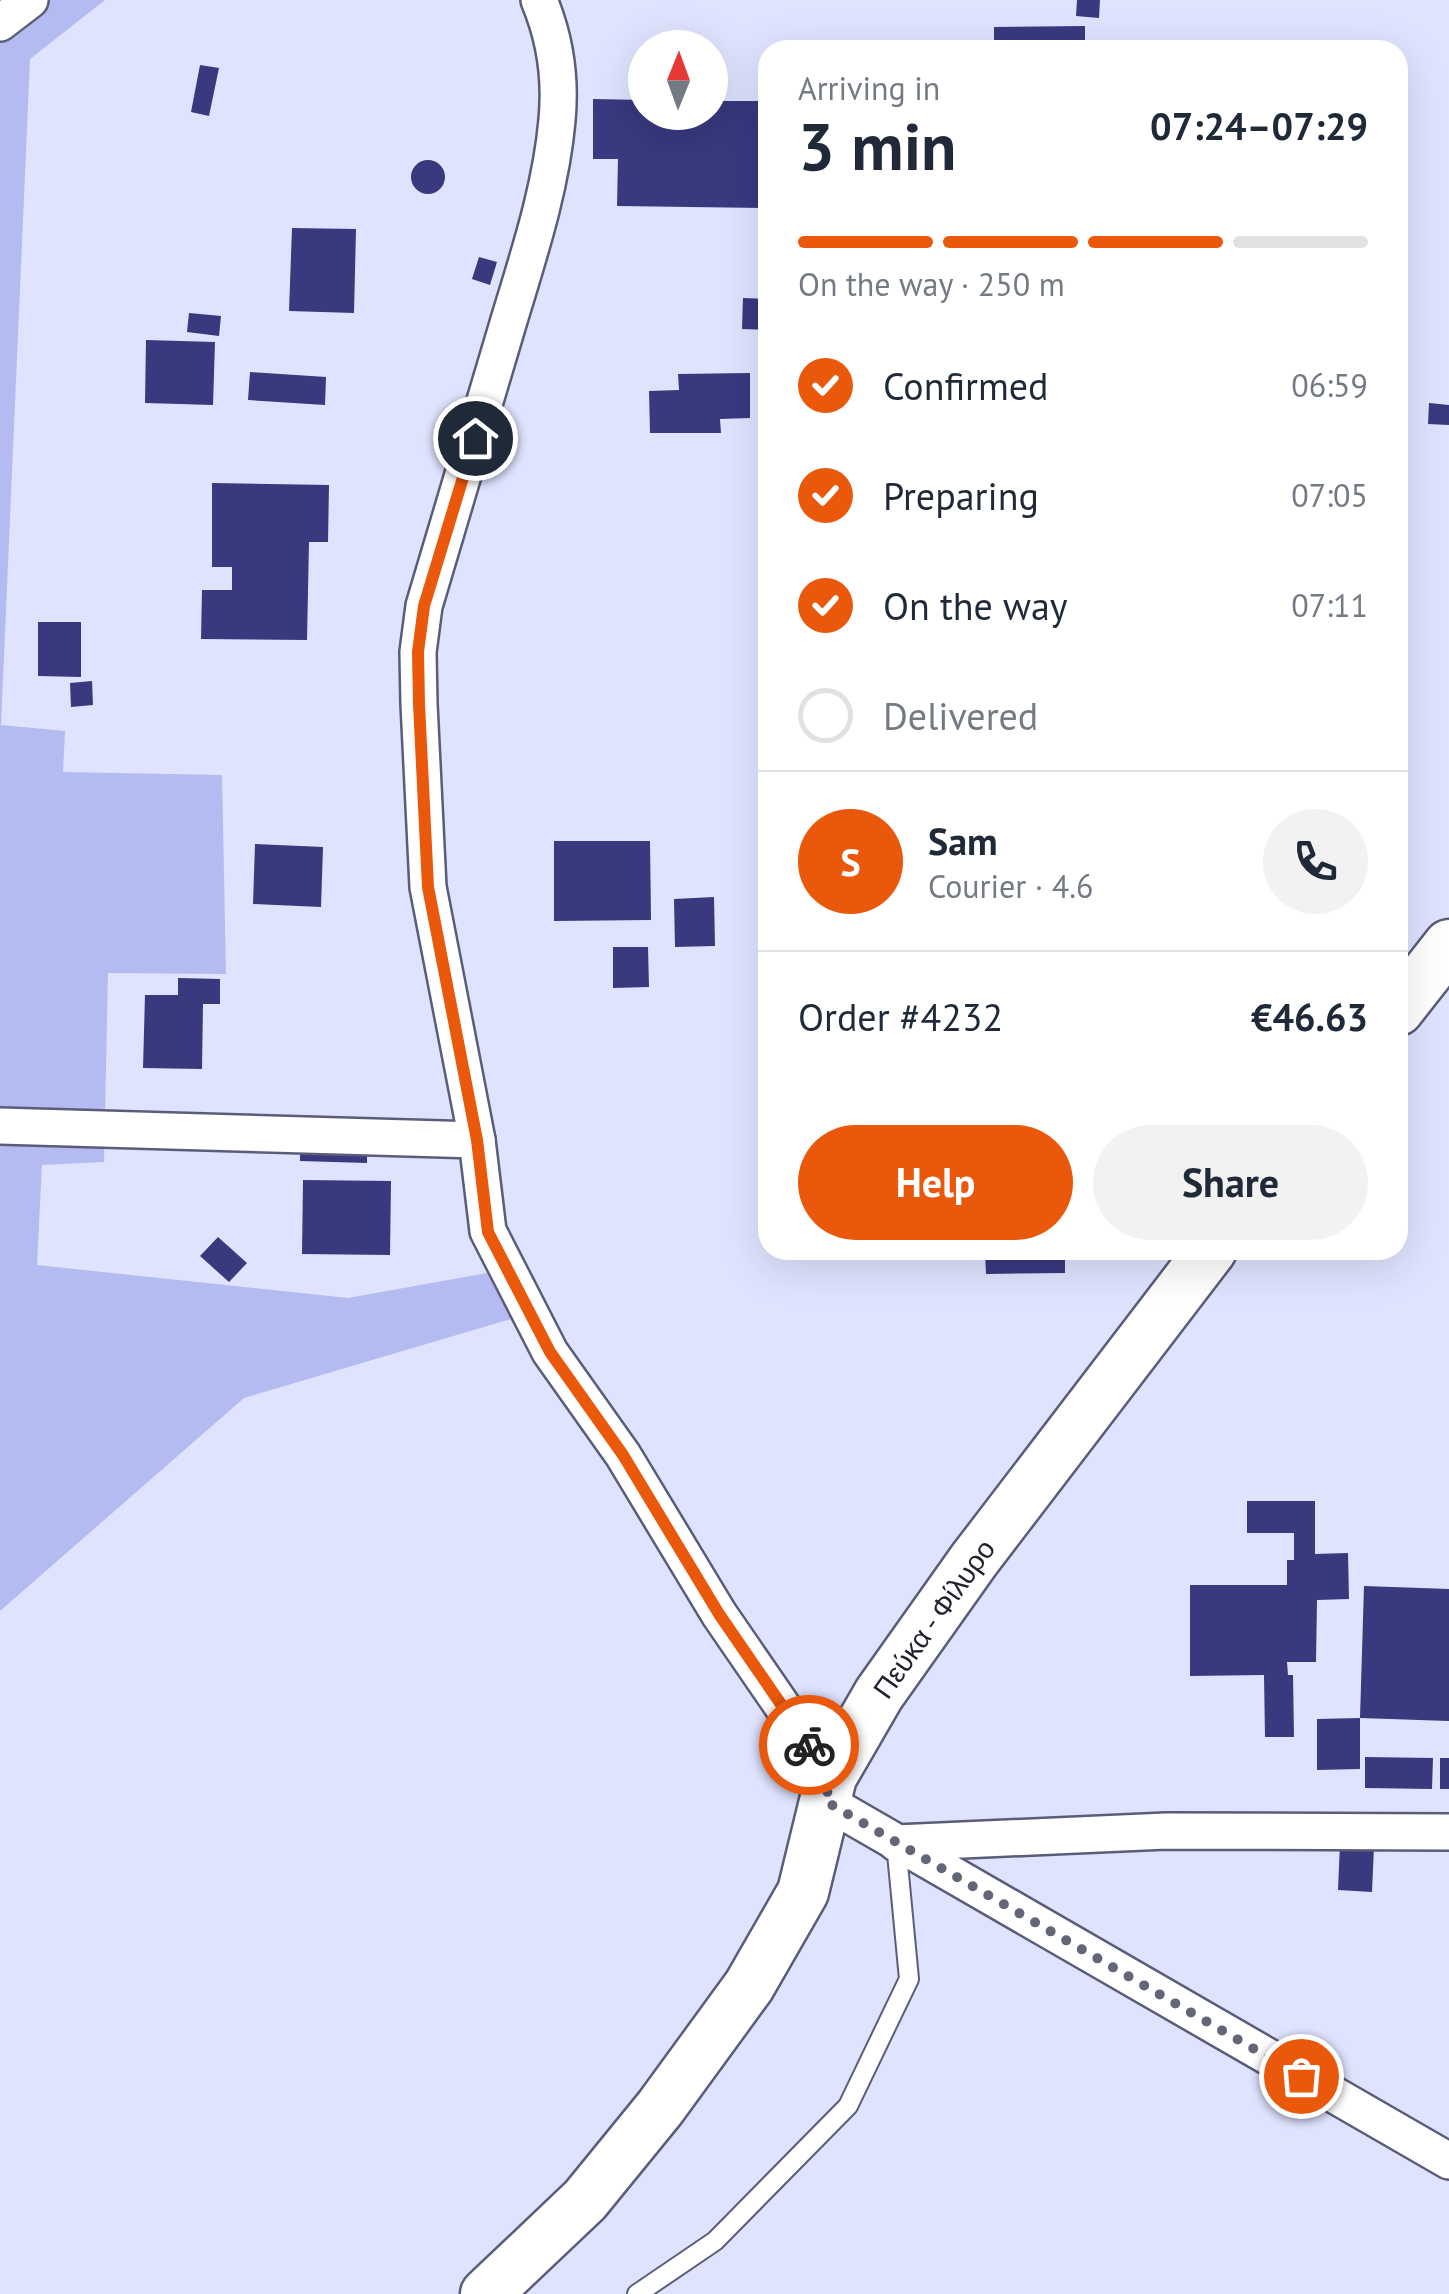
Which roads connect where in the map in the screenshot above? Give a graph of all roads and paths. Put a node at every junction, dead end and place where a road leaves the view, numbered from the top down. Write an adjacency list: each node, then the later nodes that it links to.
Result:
1 (30, 0): 3 (street)
2 (539, 0): 7 (street)
3 (0, 23)
4 (1449, 945): 5 (main road)
5 (1408, 997)
6 (0, 1126): 7 (street)
7 (477, 1140): 9 (street)
8 (1202, 1260): 9 (main road, Πεύκα - Φίλυρο)
9 (828, 1789): 11 (street); 13 (main road, Πεύκα - Φίλυρο)
10 (1449, 1832): 11 (street)
11 (896, 1844): 12 (street); 14 (lane)
12 (1449, 2161)
13 (486, 2294)
14 (637, 2294)

